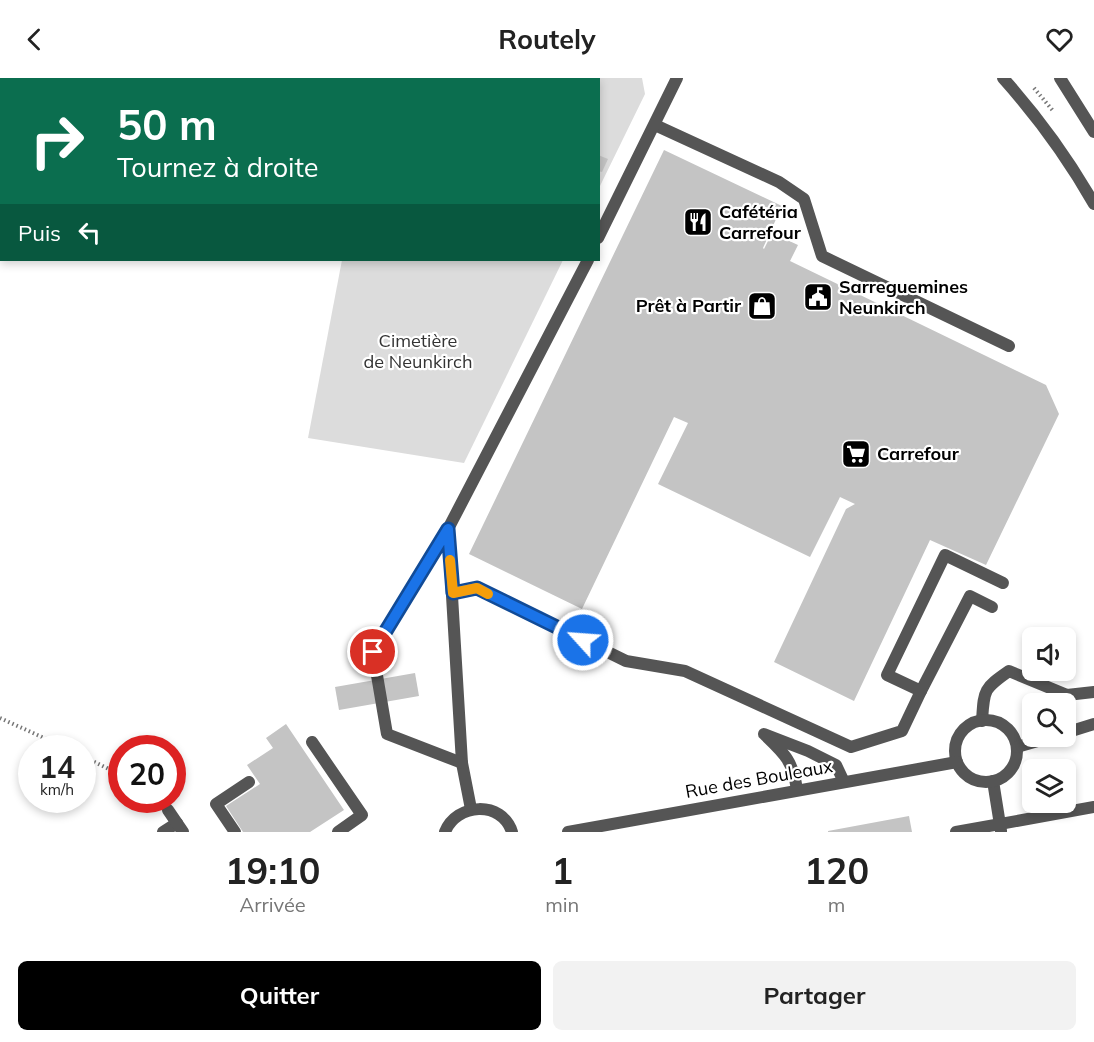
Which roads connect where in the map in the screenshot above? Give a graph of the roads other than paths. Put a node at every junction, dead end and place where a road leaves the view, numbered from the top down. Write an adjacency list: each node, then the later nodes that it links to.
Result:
1 (677, 78): 4 (street)
2 (1003, 78): 6 (street)
3 (1060, 78): 5 (street)
4 (655, 125): 7 (street); 9 (street)
5 (1094, 132)
6 (1094, 204)
7 (600, 234)
8 (587, 261): 10 (street)
9 (1009, 346)
10 (448, 529): 12 (street); 23 (street)
11 (1003, 583): 14 (street)
12 (453, 593): 14 (street); 23 (street)
13 (992, 607): 14 (street)
14 (921, 691)
15 (1094, 692): 16 (street)
16 (982, 721): 21 (street); 22 (street)
17 (1094, 724): 18 (street)
18 (1076, 730)
19 (312, 742): 35 (street)
20 (1022, 746): 21 (street)
21 (1017, 747): 24 (street)
22 (957, 762): 24 (street); 26 (street, Rue des Bouleaux)
23 (462, 763): 29 (street)
24 (993, 781): 32 (street)
25 (249, 782): 34 (street)
26 (844, 782): 27 (street, Rue des Bouleaux); 27 (street)
27 (797, 790): 38 (street, Rue des Bouleaux)
28 (1094, 807): 32 (street)
29 (471, 809): 36 (street); 37 (street)
30 (170, 813): 31 (street)
31 (180, 828): 33 (street)
32 (1001, 828): 39 (street)
33 (163, 832)
34 (235, 832)
35 (338, 832)
36 (445, 832)
37 (512, 832)
38 (568, 832)
39 (956, 832)

